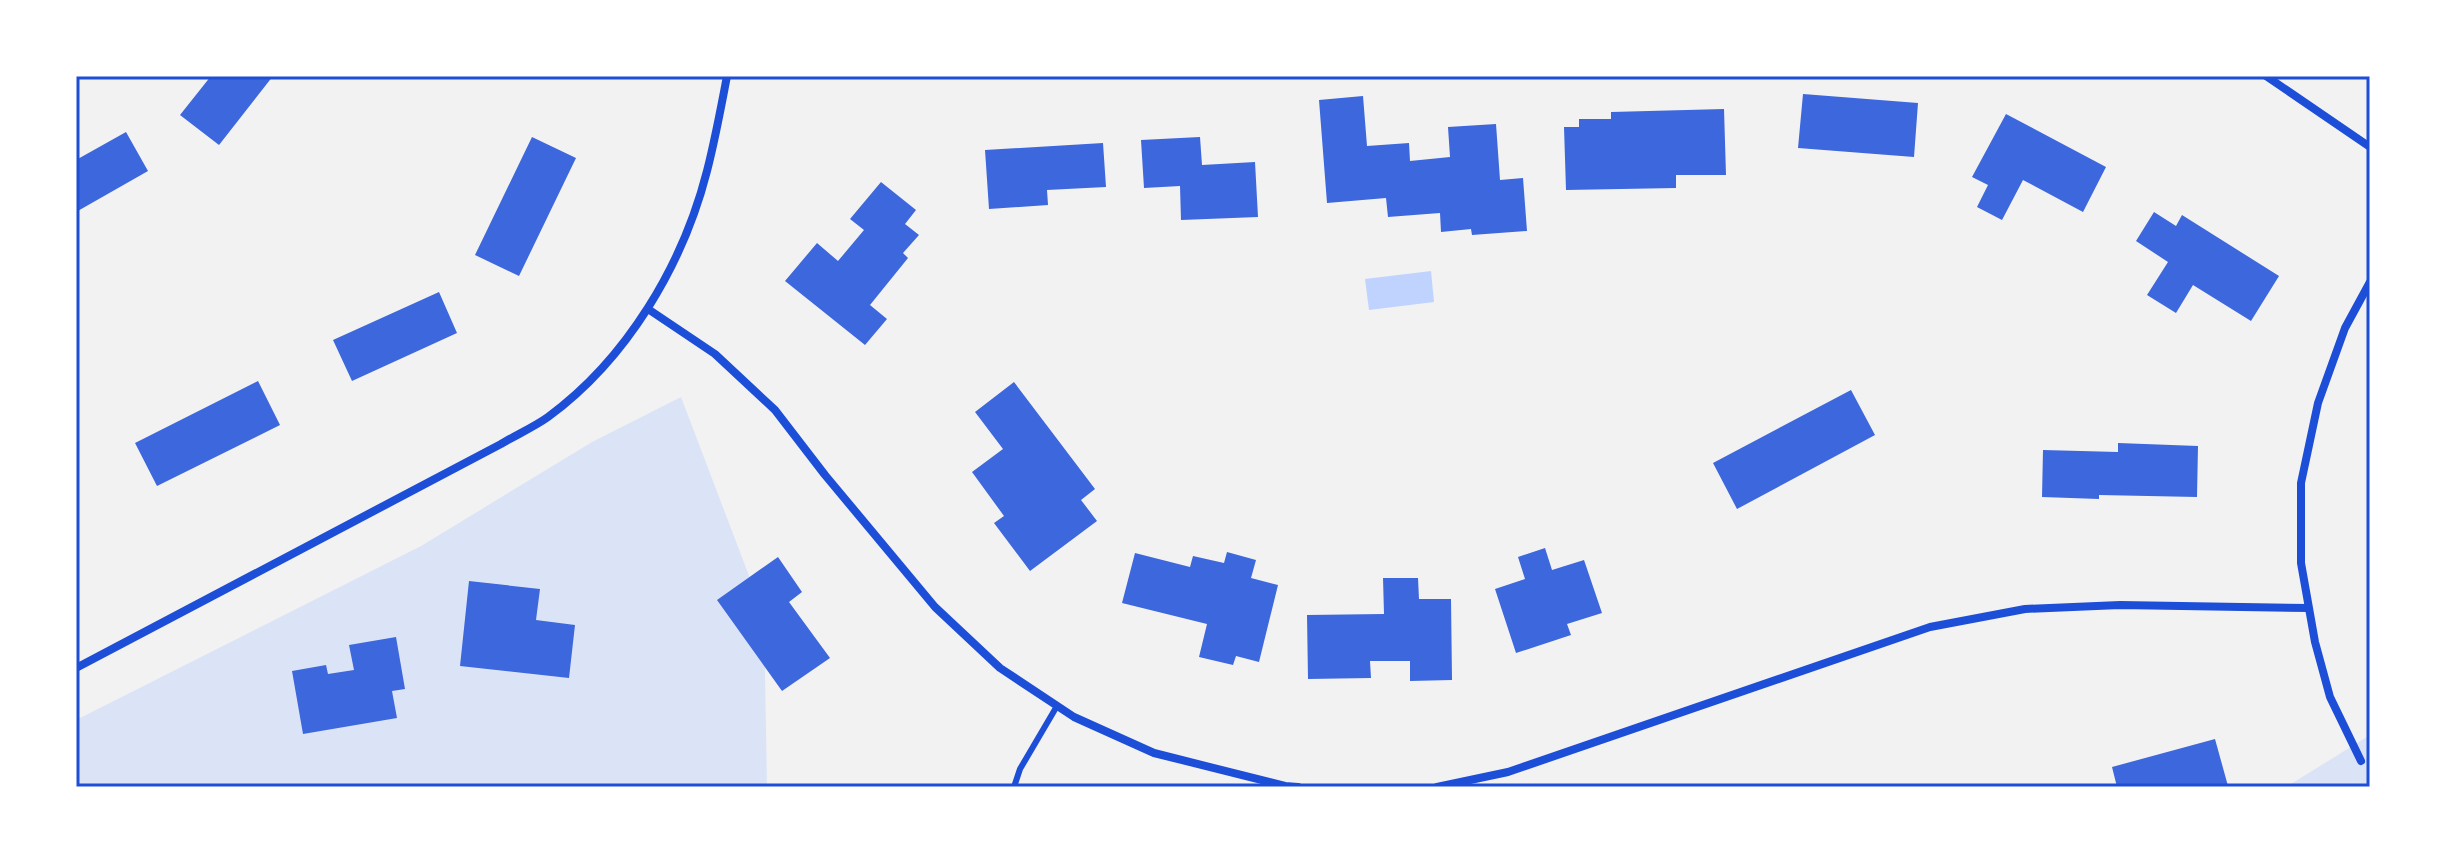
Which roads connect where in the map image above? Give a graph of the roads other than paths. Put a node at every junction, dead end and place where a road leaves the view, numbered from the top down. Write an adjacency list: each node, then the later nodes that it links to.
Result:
1 (727, 76): 5 (street)
2 (2266, 76): 3 (street)
3 (2370, 147)
4 (2370, 282): 6 (street)
5 (648, 309): 7 (street); 8 (street)
6 (2309, 608): 9 (street); 12 (street)
7 (76, 668)
8 (1057, 706): 10 (lane); 11 (street)
9 (2361, 761)
10 (1014, 787)
11 (1298, 787)
12 (1437, 787)

